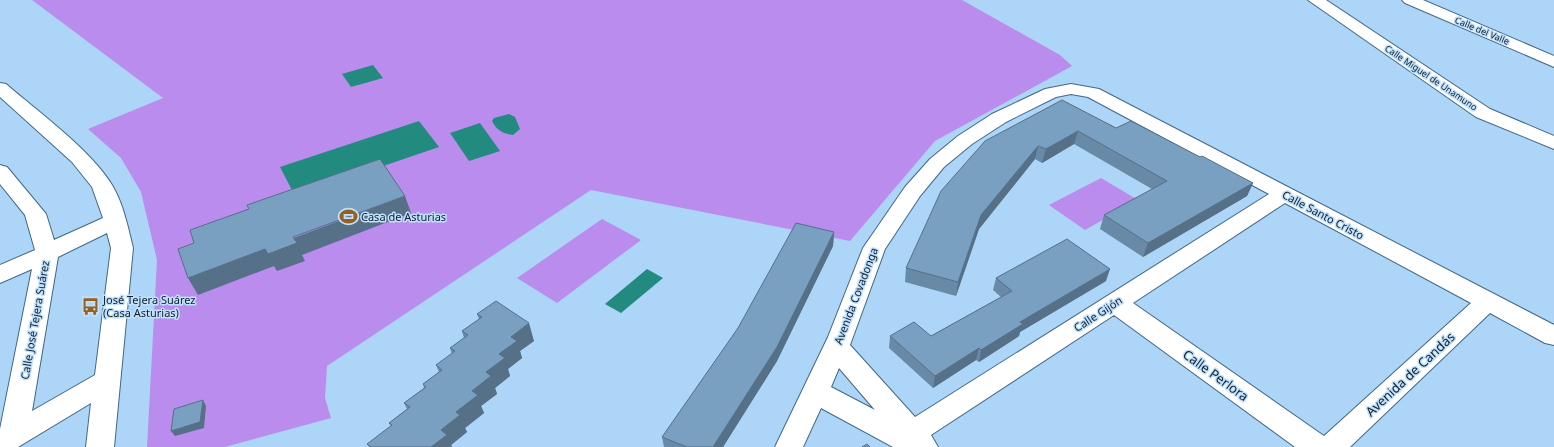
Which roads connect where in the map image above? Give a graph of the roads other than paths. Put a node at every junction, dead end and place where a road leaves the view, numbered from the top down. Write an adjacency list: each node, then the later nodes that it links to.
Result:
1 (1316, 0): 6 (street, Calle Miguel de Unamuno)
2 (1410, 0): 3 (street, Calle del Valle)
3 (1554, 62)
4 (0, 88): 9 (street)
5 (1093, 93): 8 (street, Calle Santo Cristo); 15 (street, Avenida Covadonga)
6 (1554, 143)
7 (0, 171): 10 (street, Calle José Tejera Suárez)
8 (1284, 194): 12 (street, Calle Santo Cristo); 13 (street, Calle Gijón)
9 (115, 221): 10 (street); 16 (street)
10 (47, 253): 11 (street); 18 (street, Calle José Tejera Suárez)
11 (0, 274)
12 (1488, 302): 14 (street, Calle Santo Cristo); 23 (street, Avenida de Candás)
13 (1115, 303): 19 (street, Calle Gijón); 22 (street, Calle Perlora)
14 (1554, 336)
15 (836, 347): 17 (street, Avenida Covadonga); 19 (street)
16 (108, 381): 18 (street); 20 (street)
17 (815, 392): 19 (street); 21 (street, Avenida Covadonga)
18 (7, 439)
19 (917, 442)
20 (100, 447)
21 (789, 447)
22 (1317, 447)
23 (1331, 447)

